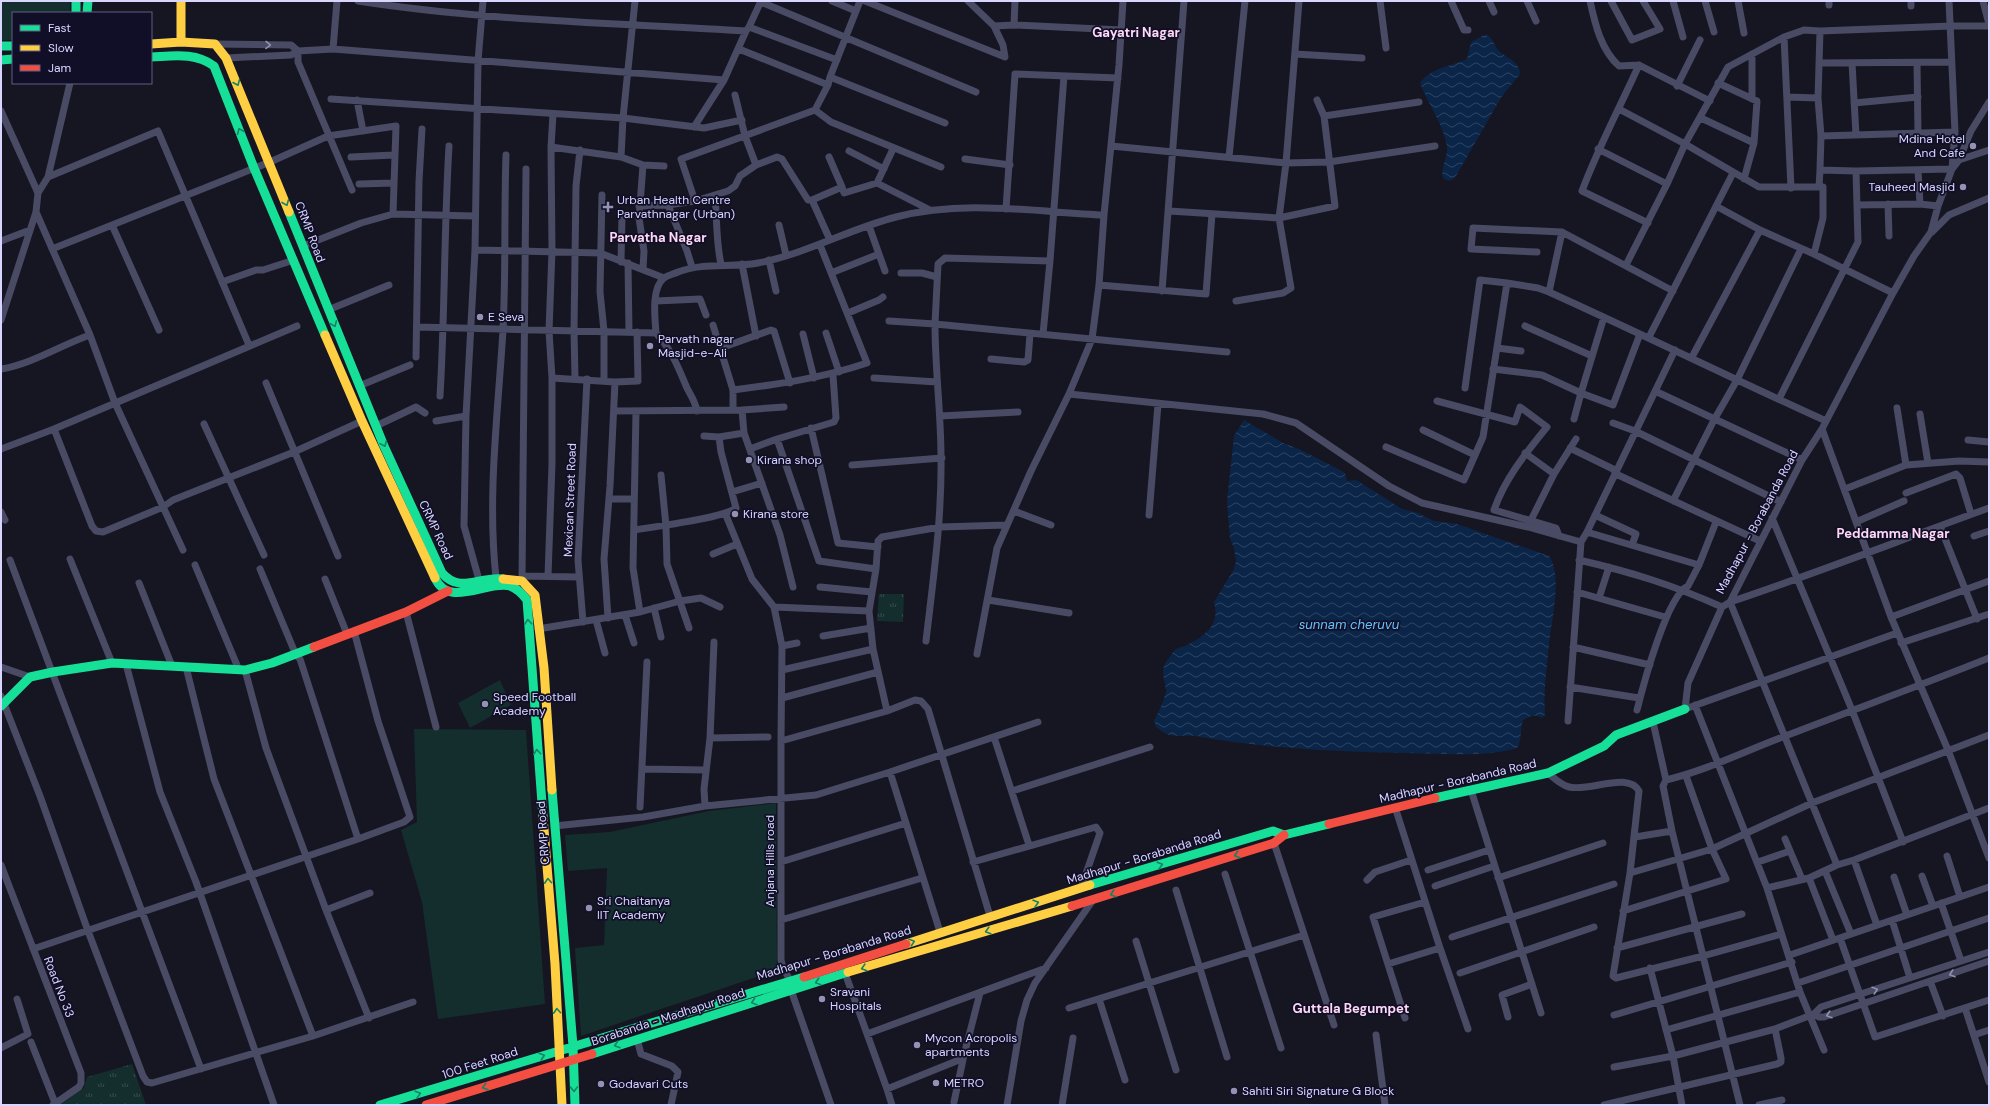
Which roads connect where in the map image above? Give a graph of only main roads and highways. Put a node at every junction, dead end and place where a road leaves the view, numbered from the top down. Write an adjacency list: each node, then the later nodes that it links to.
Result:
1 (76, 1): 4 (main road)
2 (88, 1): 5 (main road)
3 (181, 1): 6 (main road)
4 (76, 12)
5 (87, 12)
6 (181, 42): 7 (main road); 17 (main road, CRMP Road, one-way to 17)
7 (152, 44)
8 (1, 46): 9 (main road)
9 (12, 46)
10 (152, 57): 13 (main road, CRMP Road, one-way to 10)
11 (1, 60): 12 (main road)
12 (12, 60)
13 (448, 591): 14 (main road); 18 (main road, CRMP Road, one-way to 13)
14 (2, 702)
15 (1685, 709): 16 (main road, Madhapur - Borabanda Road)
16 (1284, 835): 17 (main road, Madhapur - Borabanda Road, one-way to 16); 19 (main road, Borabanda - Madhapur Road, one-way to 19)
17 (573, 1046): 18 (main road, 100 Feet Road); 19 (main road)
18 (560, 1050): 20 (main road, CRMP Road); 21 (main road, 100 Feet Road, one-way to 18)
19 (573, 1059): 20 (main road, 100 Feet Road); 24 (main road, one-way to 24)
20 (560, 1063): 22 (main road, 100 Feet Road, one-way to 22); 23 (main road)
21 (380, 1105)
22 (426, 1105)
23 (562, 1105)
24 (575, 1105)

